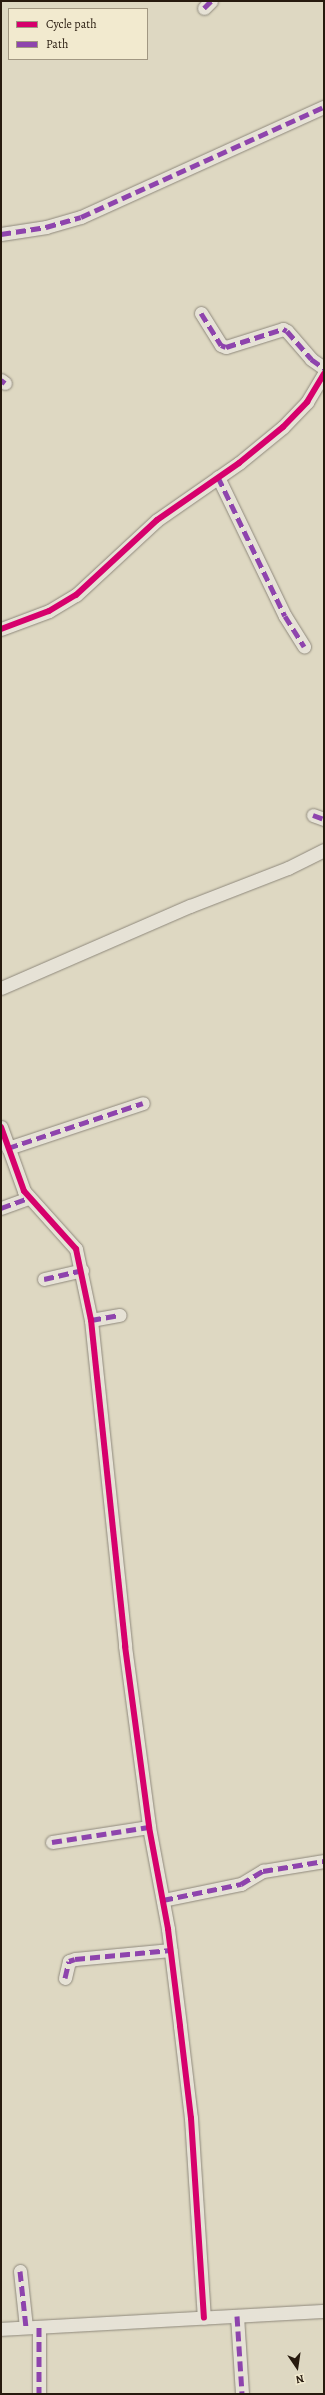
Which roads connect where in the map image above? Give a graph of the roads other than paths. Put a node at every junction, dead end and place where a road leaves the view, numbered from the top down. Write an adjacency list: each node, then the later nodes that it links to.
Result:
1 (324, 107): 2 (street)
2 (1, 234)
3 (202, 313): 4 (street)
4 (324, 368)
5 (324, 374): 6 (street)
6 (218, 477): 7 (street); 8 (street)
7 (1, 629)
8 (304, 648)
9 (324, 850): 10 (street)
10 (1, 988)
11 (143, 1103): 13 (street)
12 (1, 1127): 13 (street)
13 (8, 1148): 14 (street)
14 (29, 1198): 15 (street); 16 (street)
15 (1, 1208)
16 (82, 1270): 17 (street); 19 (street)
17 (44, 1279)
18 (120, 1315): 19 (street)
19 (91, 1320): 20 (street)
20 (150, 1827): 21 (street); 23 (street)
21 (52, 1842)
22 (324, 1861): 23 (street)
23 (163, 1900): 24 (street)
24 (170, 1950): 25 (street); 29 (street)
25 (65, 1978)
26 (20, 2271): 30 (street)
27 (324, 2311): 28 (street)
28 (237, 2316): 29 (street); 34 (street)
29 (204, 2318): 31 (street)
30 (26, 2327): 31 (street); 32 (street)
31 (39, 2327): 33 (street)
32 (1, 2329)
33 (40, 2394)
34 (242, 2394)

